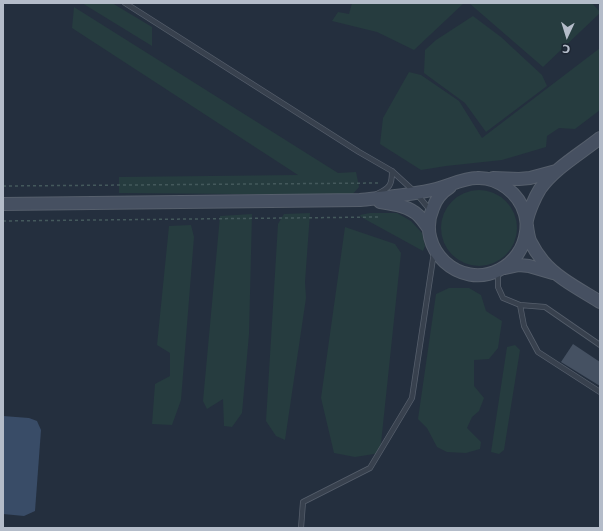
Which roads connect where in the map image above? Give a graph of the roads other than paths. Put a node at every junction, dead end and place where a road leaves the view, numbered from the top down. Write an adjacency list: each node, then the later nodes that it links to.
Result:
1 (125, 3): 4 (lane)
2 (600, 138): 3 (main road)
3 (559, 170): 5 (main road); 11 (main road)
4 (392, 172): 7 (lane); 8 (lane)
5 (477, 178): 6 (main road); 11 (main road)
6 (454, 184): 7 (main road); 10 (main road)
7 (416, 193): 8 (main road); 10 (lane)
8 (360, 200): 9 (main road); 12 (main road)
9 (3, 204)
10 (431, 211): 12 (main road)
11 (526, 221): 14 (main road); 15 (main road)
12 (429, 229): 13 (main road)
13 (434, 249): 14 (main road); 20 (lane)
14 (501, 269): 15 (main road); 17 (lane)
15 (555, 273): 16 (main road)
16 (600, 302)
17 (520, 305): 18 (lane); 19 (lane)
18 (600, 345)
19 (600, 392)
20 (301, 528)

